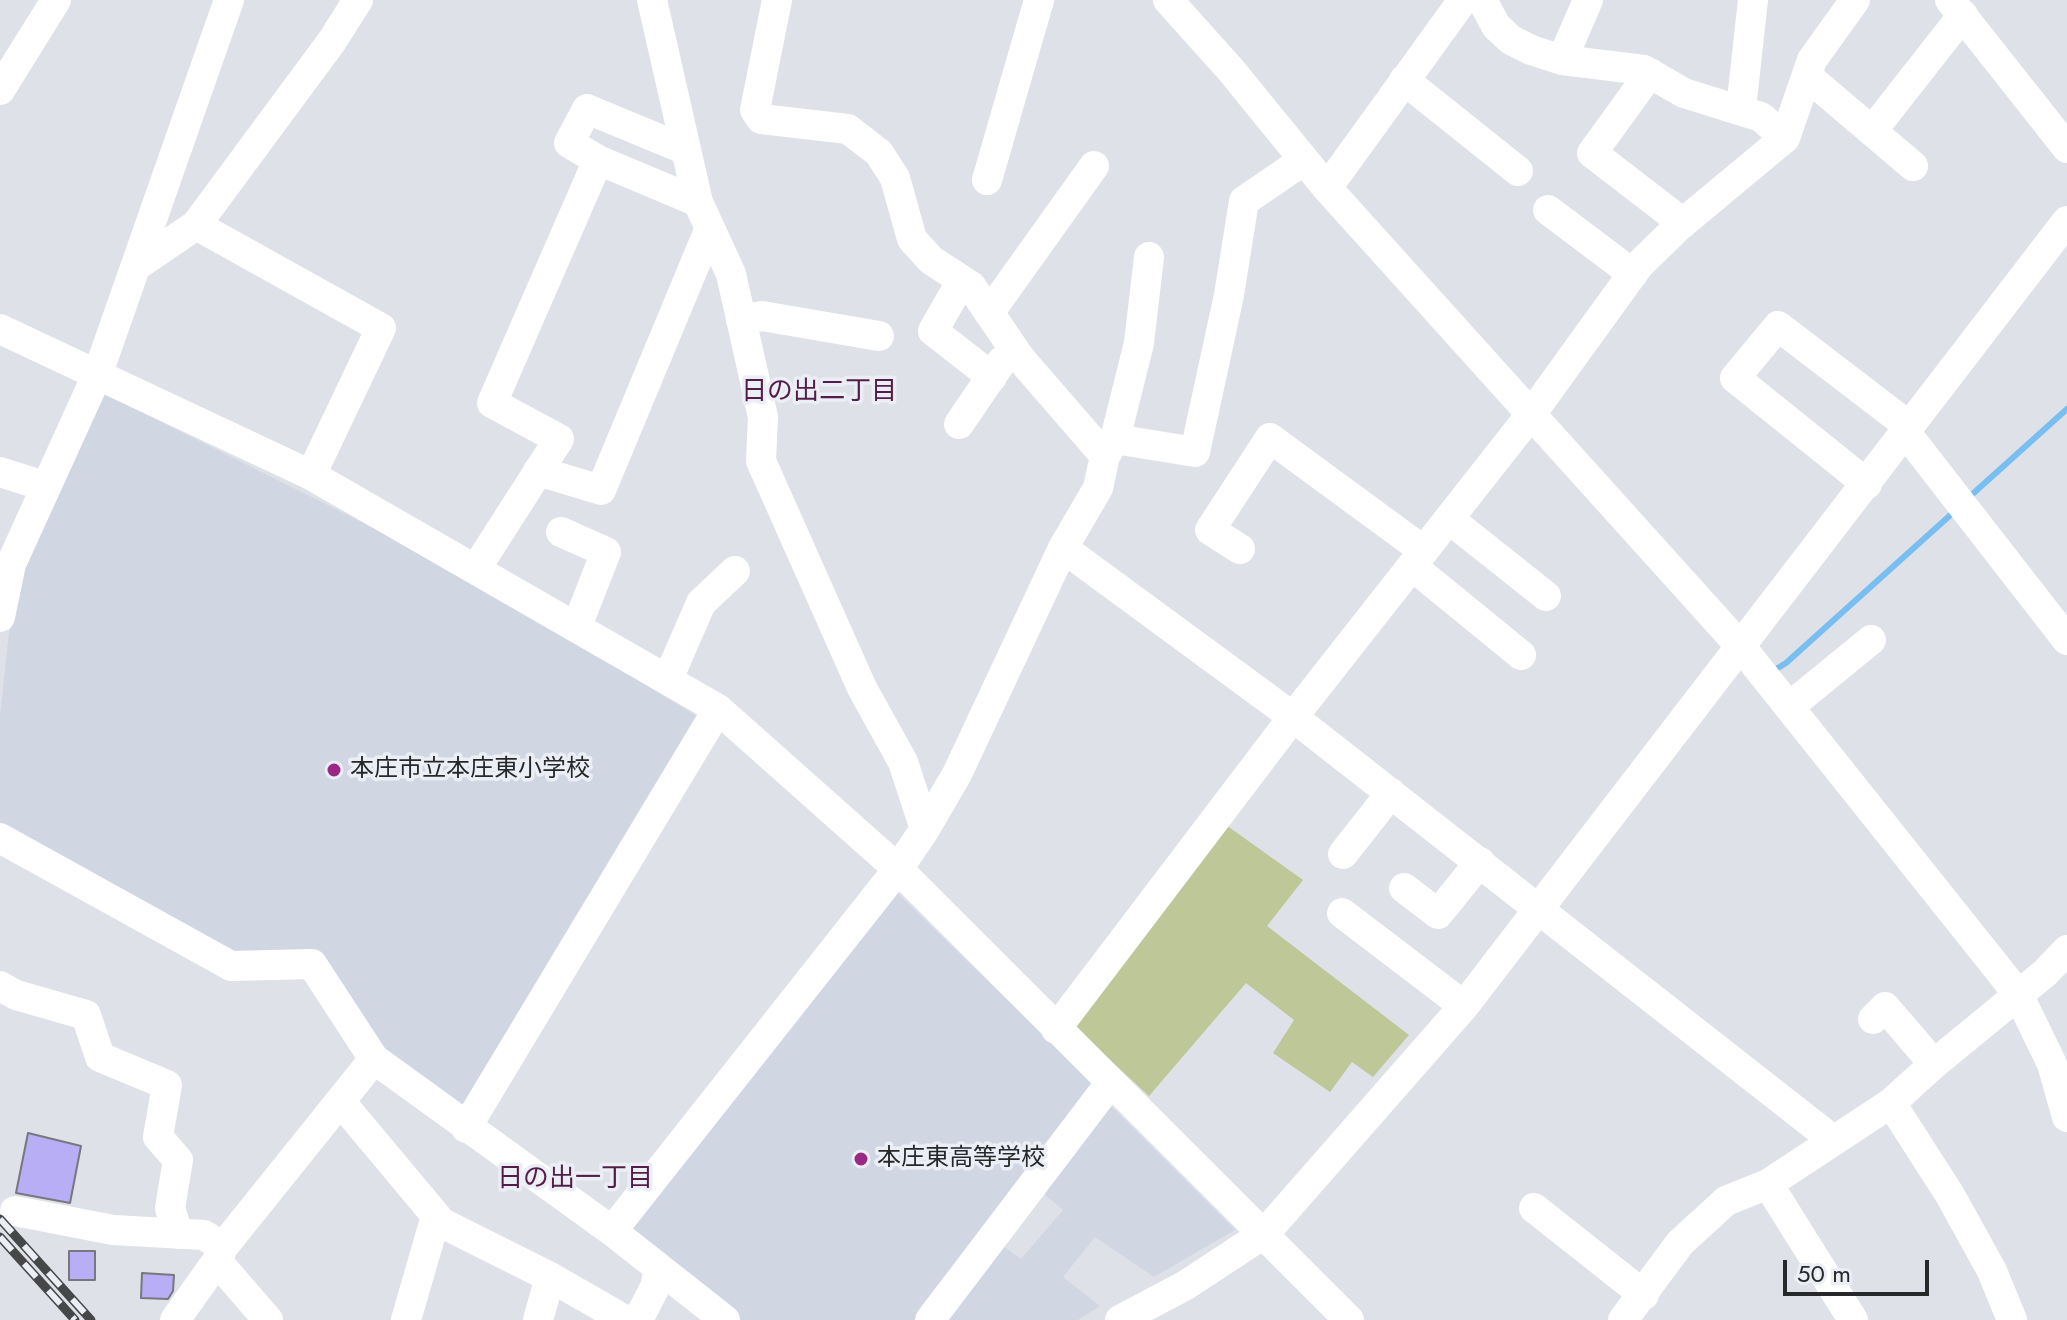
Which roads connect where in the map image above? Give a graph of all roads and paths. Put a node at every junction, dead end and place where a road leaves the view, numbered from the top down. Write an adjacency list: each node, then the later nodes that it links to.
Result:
1 (56, 0): 18 (street)
2 (229, 0): 37 (street)
3 (358, 0): 35 (street)
4 (652, 0): 23 (street)
5 (777, 0): 39 (street)
6 (1039, 0): 29 (street)
7 (1168, 0): 25 (street)
8 (1463, 0): 17 (street)
9 (1482, 0): 14 (street)
10 (1588, 0): 14 (street)
11 (1753, 0): 19 (street)
12 (1855, 0): 16 (street)
13 (1956, 8): 20 (street); 22 (street)
14 (1562, 60): 15 (street)
15 (1650, 73): 19 (street); 34 (street)
16 (1807, 76): 20 (street); 21 (street)
17 (1404, 80): 28 (street); 30 (street)
18 (0, 90)
19 (1741, 109): 21 (street)
20 (1872, 131): 27 (street)
21 (1785, 138): 34 (street)
22 (2067, 148)
23 (686, 150): 24 (street); 32 (street)
24 (598, 160): 32 (street); 51 (street)
25 (1304, 160): 30 (street); 50 (street)
26 (1094, 166): 40 (street)
27 (1913, 166)
28 (1518, 171)
29 (987, 180)
30 (1327, 188): 47 (street)
31 (1548, 210): 38 (street)
32 (704, 215): 41 (street); 51 (street)
33 (2067, 221): 49 (street)
34 (1683, 223): 38 (street)
35 (196, 225): 37 (street); 53 (street)
36 (1149, 257): 50 (street)
37 (136, 266): 45 (street)
38 (1633, 274): 47 (street)
39 (962, 280): 40 (street); 46 (street)
40 (989, 313): 44 (street)
41 (741, 320): 43 (street); 75 (street)
42 (0, 329): 45 (street)
43 (879, 336)
44 (1012, 346): 46 (street); 50 (street)
45 (98, 373): 53 (street); 55 (street)
46 (992, 377): 48 (street)
47 (1532, 413): 56 (street); 68 (street)
48 (959, 424)
49 (1908, 430): 54 (street); 54 (street); 67 (street)
50 (1110, 448): 58 (street)
51 (538, 471): 61 (street)
52 (0, 472): 55 (street)
53 (311, 475): 61 (street)
54 (1867, 484): 68 (street)
55 (44, 486): 64 (street)
56 (1449, 519): 60 (street); 63 (street)
57 (561, 532): 65 (street)
58 (1063, 548): 73 (street); 75 (street)
59 (1240, 549): 60 (street)
60 (1418, 558): 69 (street); 73 (street)
61 (477, 567): 65 (street)
62 (735, 571): 70 (street)
63 (1546, 596)
64 (0, 617)
65 (577, 626): 70 (street)
66 (1871, 640): 71 (street)
67 (2067, 640)
68 (1742, 648): 71 (street); 81 (street)
69 (1521, 655)
70 (668, 679): 72 (street)
71 (1789, 707): 85 (street)
72 (718, 709): 79 (street); 95 (street)
73 (1293, 717): 74 (street); 88 (street)
74 (1391, 793): 77 (street); 78 (street)
75 (925, 829): 79 (street)
76 (0, 838): 89 (street)
77 (1343, 854)
78 (1480, 862): 80 (street); 81 (street)
79 (898, 869): 88 (street); 101 (street)
80 (1404, 888)
81 (1539, 907): 86 (street); 96 (street)
82 (1342, 913): 86 (street)
83 (2067, 950): 85 (street)
84 (0, 986): 103 (street)
85 (2018, 994): 90 (street); 94 (street)
86 (1464, 1006): 102 (street)
87 (1873, 1019): 90 (street)
88 (1056, 1029): 91 (street)
89 (374, 1059): 92 (street); 95 (street)
90 (1934, 1064): 93 (street)
91 (1111, 1082): 102 (street); 115 (street)
92 (340, 1101): 100 (street); 104 (street)
93 (1891, 1103): 96 (street); 120 (street)
94 (2067, 1117)
95 (466, 1128): 101 (street)
96 (1833, 1140): 97 (street)
97 (1768, 1184): 107 (street); 119 (street)
98 (1534, 1208): 107 (street)
99 (15, 1211): 103 (street)
100 (436, 1216): 106 (street); 110 (street)
101 (612, 1231): 105 (street)
102 (1265, 1233): 116 (street); 117 (street)
103 (178, 1234): 104 (street)
104 (220, 1254): 108 (street); 109 (street)
105 (659, 1268): 113 (street); 114 (street)
106 (550, 1277): 111 (street); 112 (street)
107 (1644, 1295): 118 (street)
108 (175, 1320)
109 (268, 1320)
110 (406, 1320)
111 (538, 1320)
112 (625, 1320)
113 (638, 1320)
114 (725, 1320)
115 (930, 1320)
116 (1120, 1320)
117 (1349, 1320)
118 (1623, 1320)
119 (1853, 1320)
120 (2012, 1320)

